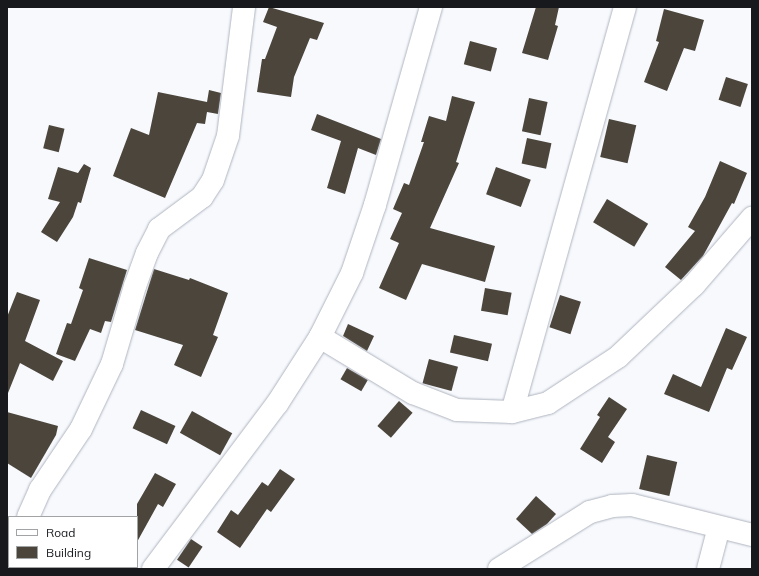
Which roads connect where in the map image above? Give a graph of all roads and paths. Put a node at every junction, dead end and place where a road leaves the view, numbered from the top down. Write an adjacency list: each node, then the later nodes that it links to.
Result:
1 (244, 7): 7 (street)
2 (431, 7): 5 (street)
3 (625, 7): 6 (street)
4 (752, 218): 6 (street)
5 (320, 338): 6 (street); 10 (street)
6 (512, 412)
7 (28, 516)
8 (719, 527): 9 (street); 11 (street); 12 (street)
9 (752, 535)
10 (153, 569)
11 (499, 569)
12 (708, 569)

